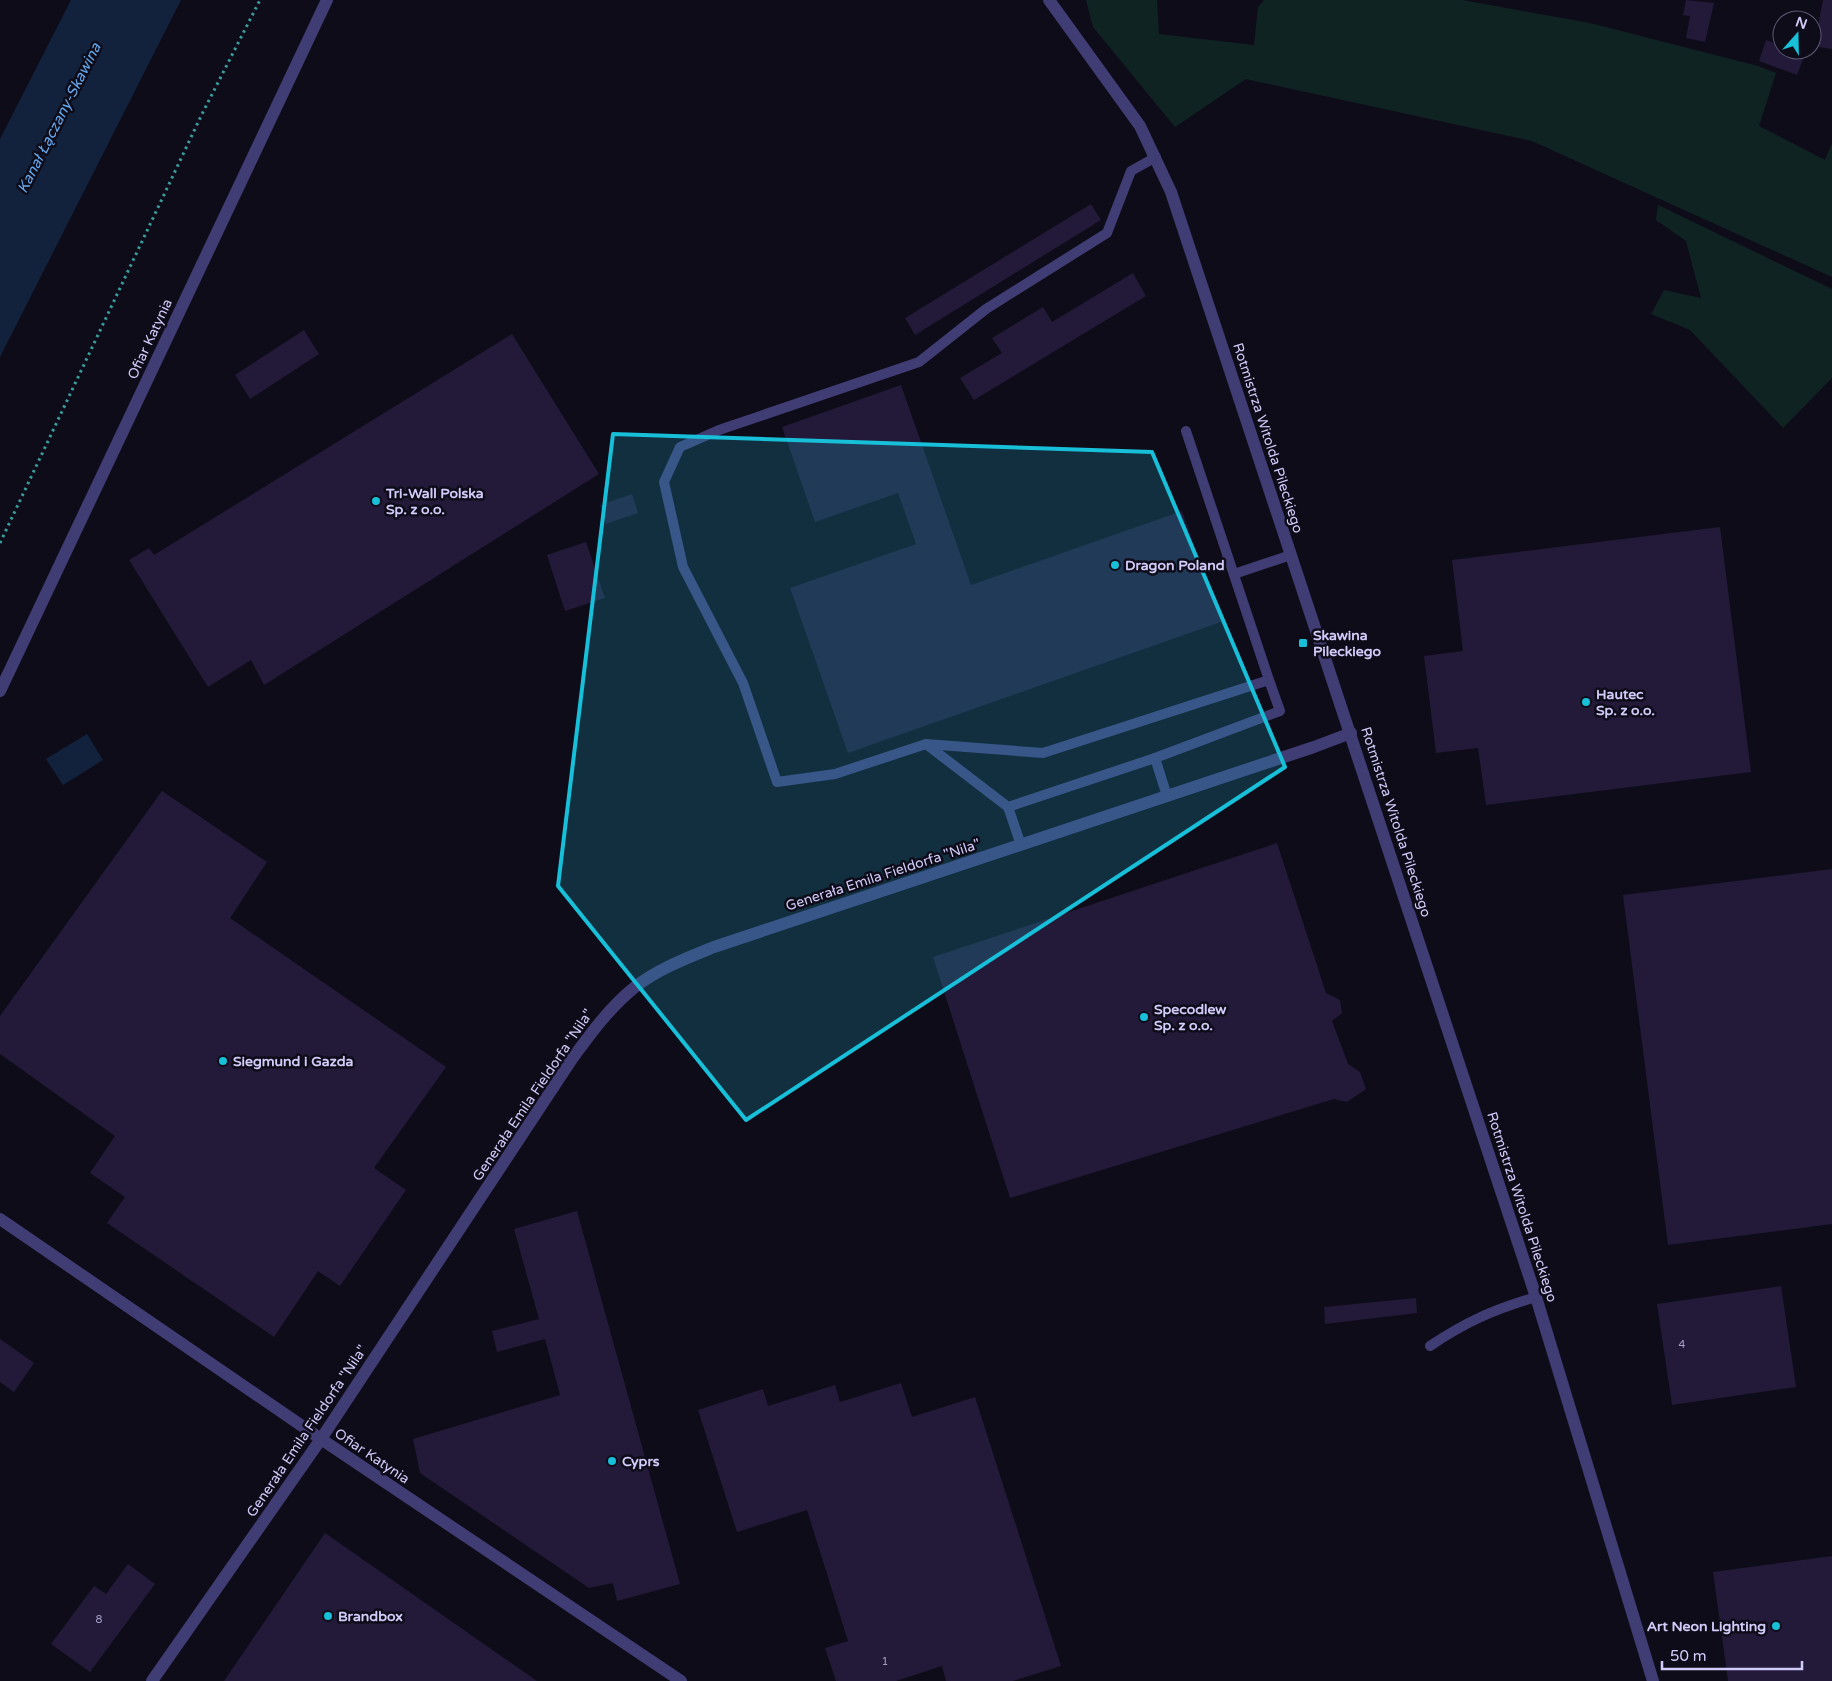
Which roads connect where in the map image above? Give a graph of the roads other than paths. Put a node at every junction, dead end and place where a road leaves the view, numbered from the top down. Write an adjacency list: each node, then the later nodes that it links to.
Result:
1 (327, 0): 8 (street, Ofiar Katynia)
2 (1049, 0): 3 (street, Rotmistrza Witolda Pileckiego)
3 (1156, 157): 5 (street, Rotmistrza Witolda Pileckiego); 10 (lane)
4 (1186, 431): 6 (lane)
5 (1291, 555): 6 (lane); 9 (street, Rotmistrza Witolda Pileckiego)
6 (1234, 574): 7 (lane)
7 (1269, 680): 10 (lane); 11 (lane)
8 (0, 691)
9 (1351, 733): 12 (street, Generała Emila Fieldorfa "Nila"); 16 (street, Rotmistrza Witolda Pileckiego)
10 (926, 744): 13 (lane)
11 (1155, 758): 12 (lane); 13 (lane)
12 (1166, 796): 14 (street, Generała Emila Fieldorfa "Nila")
13 (1008, 807): 14 (lane)
14 (1021, 845): 18 (street, Generała Emila Fieldorfa "Nila")
15 (0, 1219): 18 (street, Ofiar Katynia)
16 (1536, 1297): 17 (lane); 21 (street, Rotmistrza Witolda Pileckiego)
17 (1430, 1346)
18 (321, 1440): 19 (street, Generała Emila Fieldorfa "Nila"); 20 (street, Ofiar Katynia)
19 (152, 1681)
20 (681, 1681)
21 (1653, 1681)

